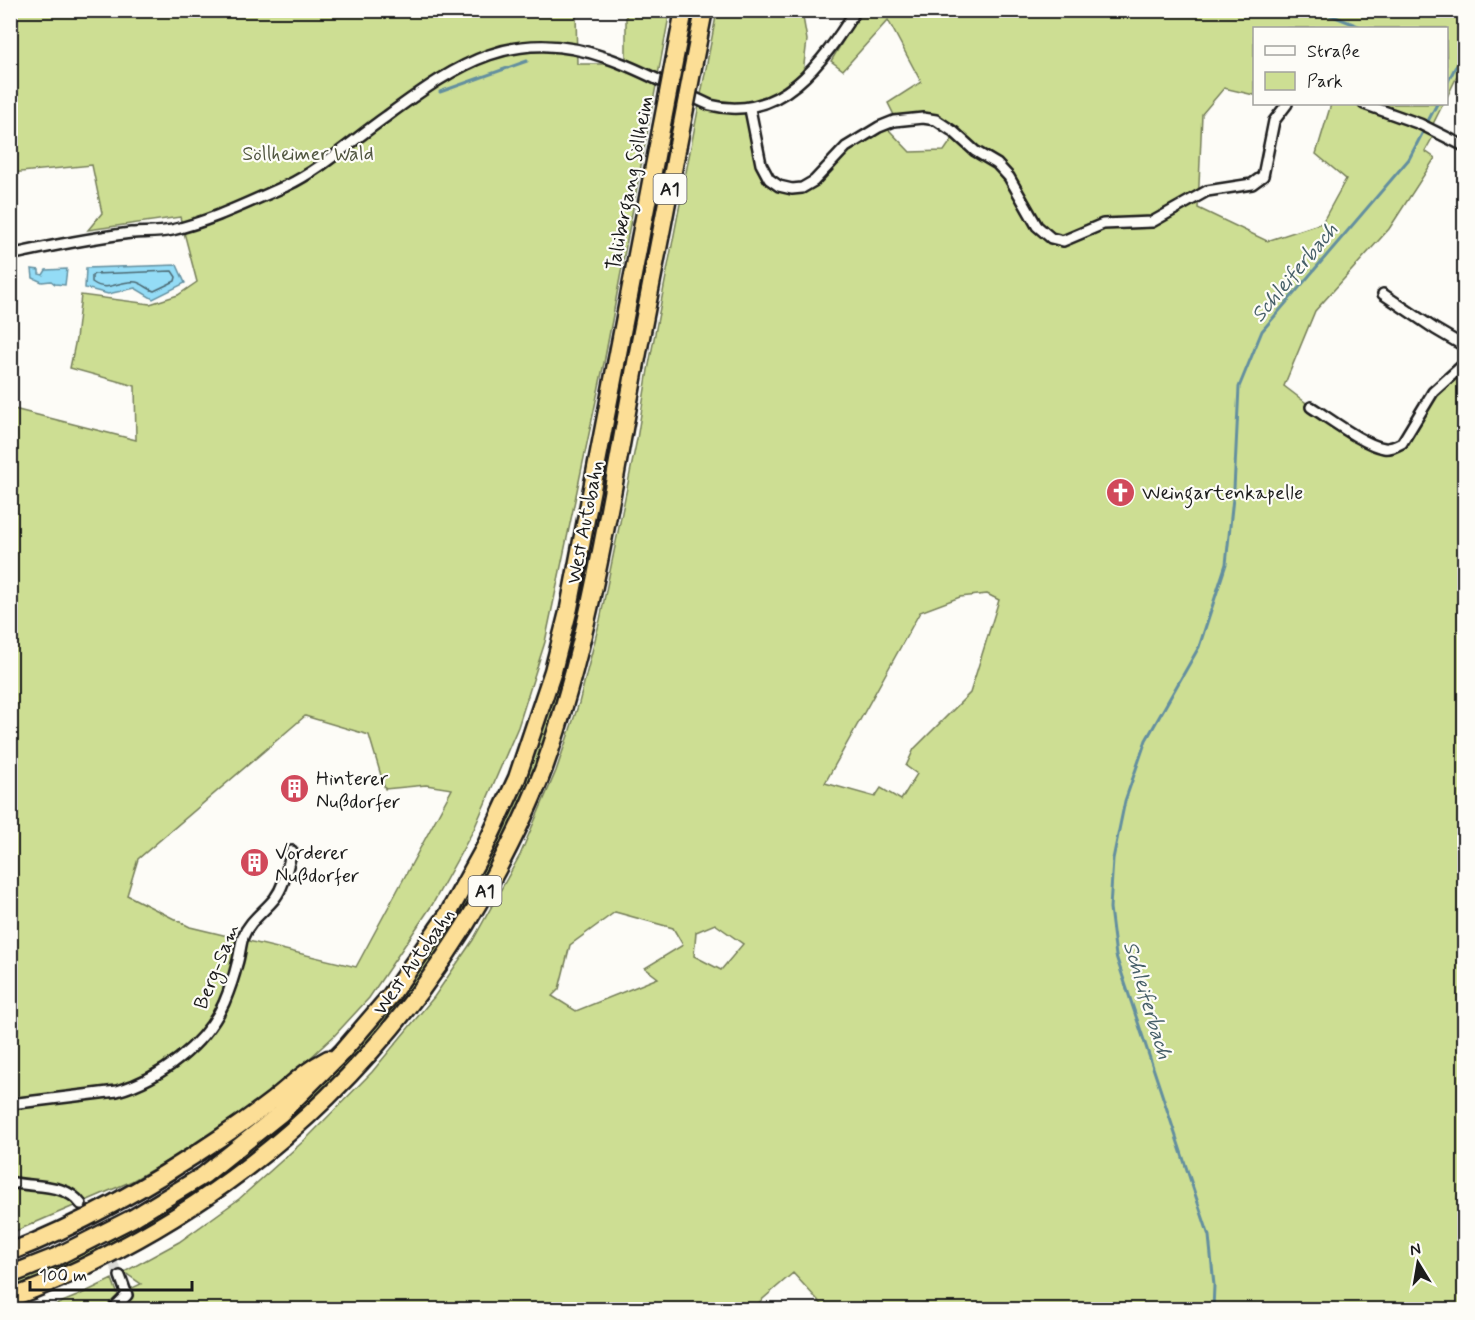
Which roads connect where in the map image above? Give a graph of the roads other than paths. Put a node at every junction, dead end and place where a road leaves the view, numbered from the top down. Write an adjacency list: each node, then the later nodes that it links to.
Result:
1 (684, 10): 11 (highway, Talübergang Söllheim / A1, bridge)
2 (704, 10): 13 (highway, Talübergang Söllheim / A1, bridge)
3 (856, 10): 6 (street)
4 (1286, 105): 6 (street)
5 (1367, 105): 7 (street)
6 (750, 109): 8 (street)
7 (1464, 146)
8 (10, 255)
9 (1383, 294): 10 (street)
10 (1464, 346)
11 (616, 364): 16 (highway, West Autobahn / A1)
12 (1464, 364): 14 (street)
13 (635, 368): 25 (highway, West Autobahn / A1)
14 (1311, 407)
15 (292, 851): 17 (street, Berg-Sam)
16 (342, 1052): 20 (highway); 23 (highway, West Autobahn / A1)
17 (10, 1104)
18 (10, 1182): 19 (street)
19 (81, 1203)
20 (76, 1223): 21 (highway); 22 (highway)
21 (10, 1240)
22 (10, 1252)
23 (10, 1275)
24 (120, 1276): 26 (street)
25 (10, 1298)
26 (112, 1310)

